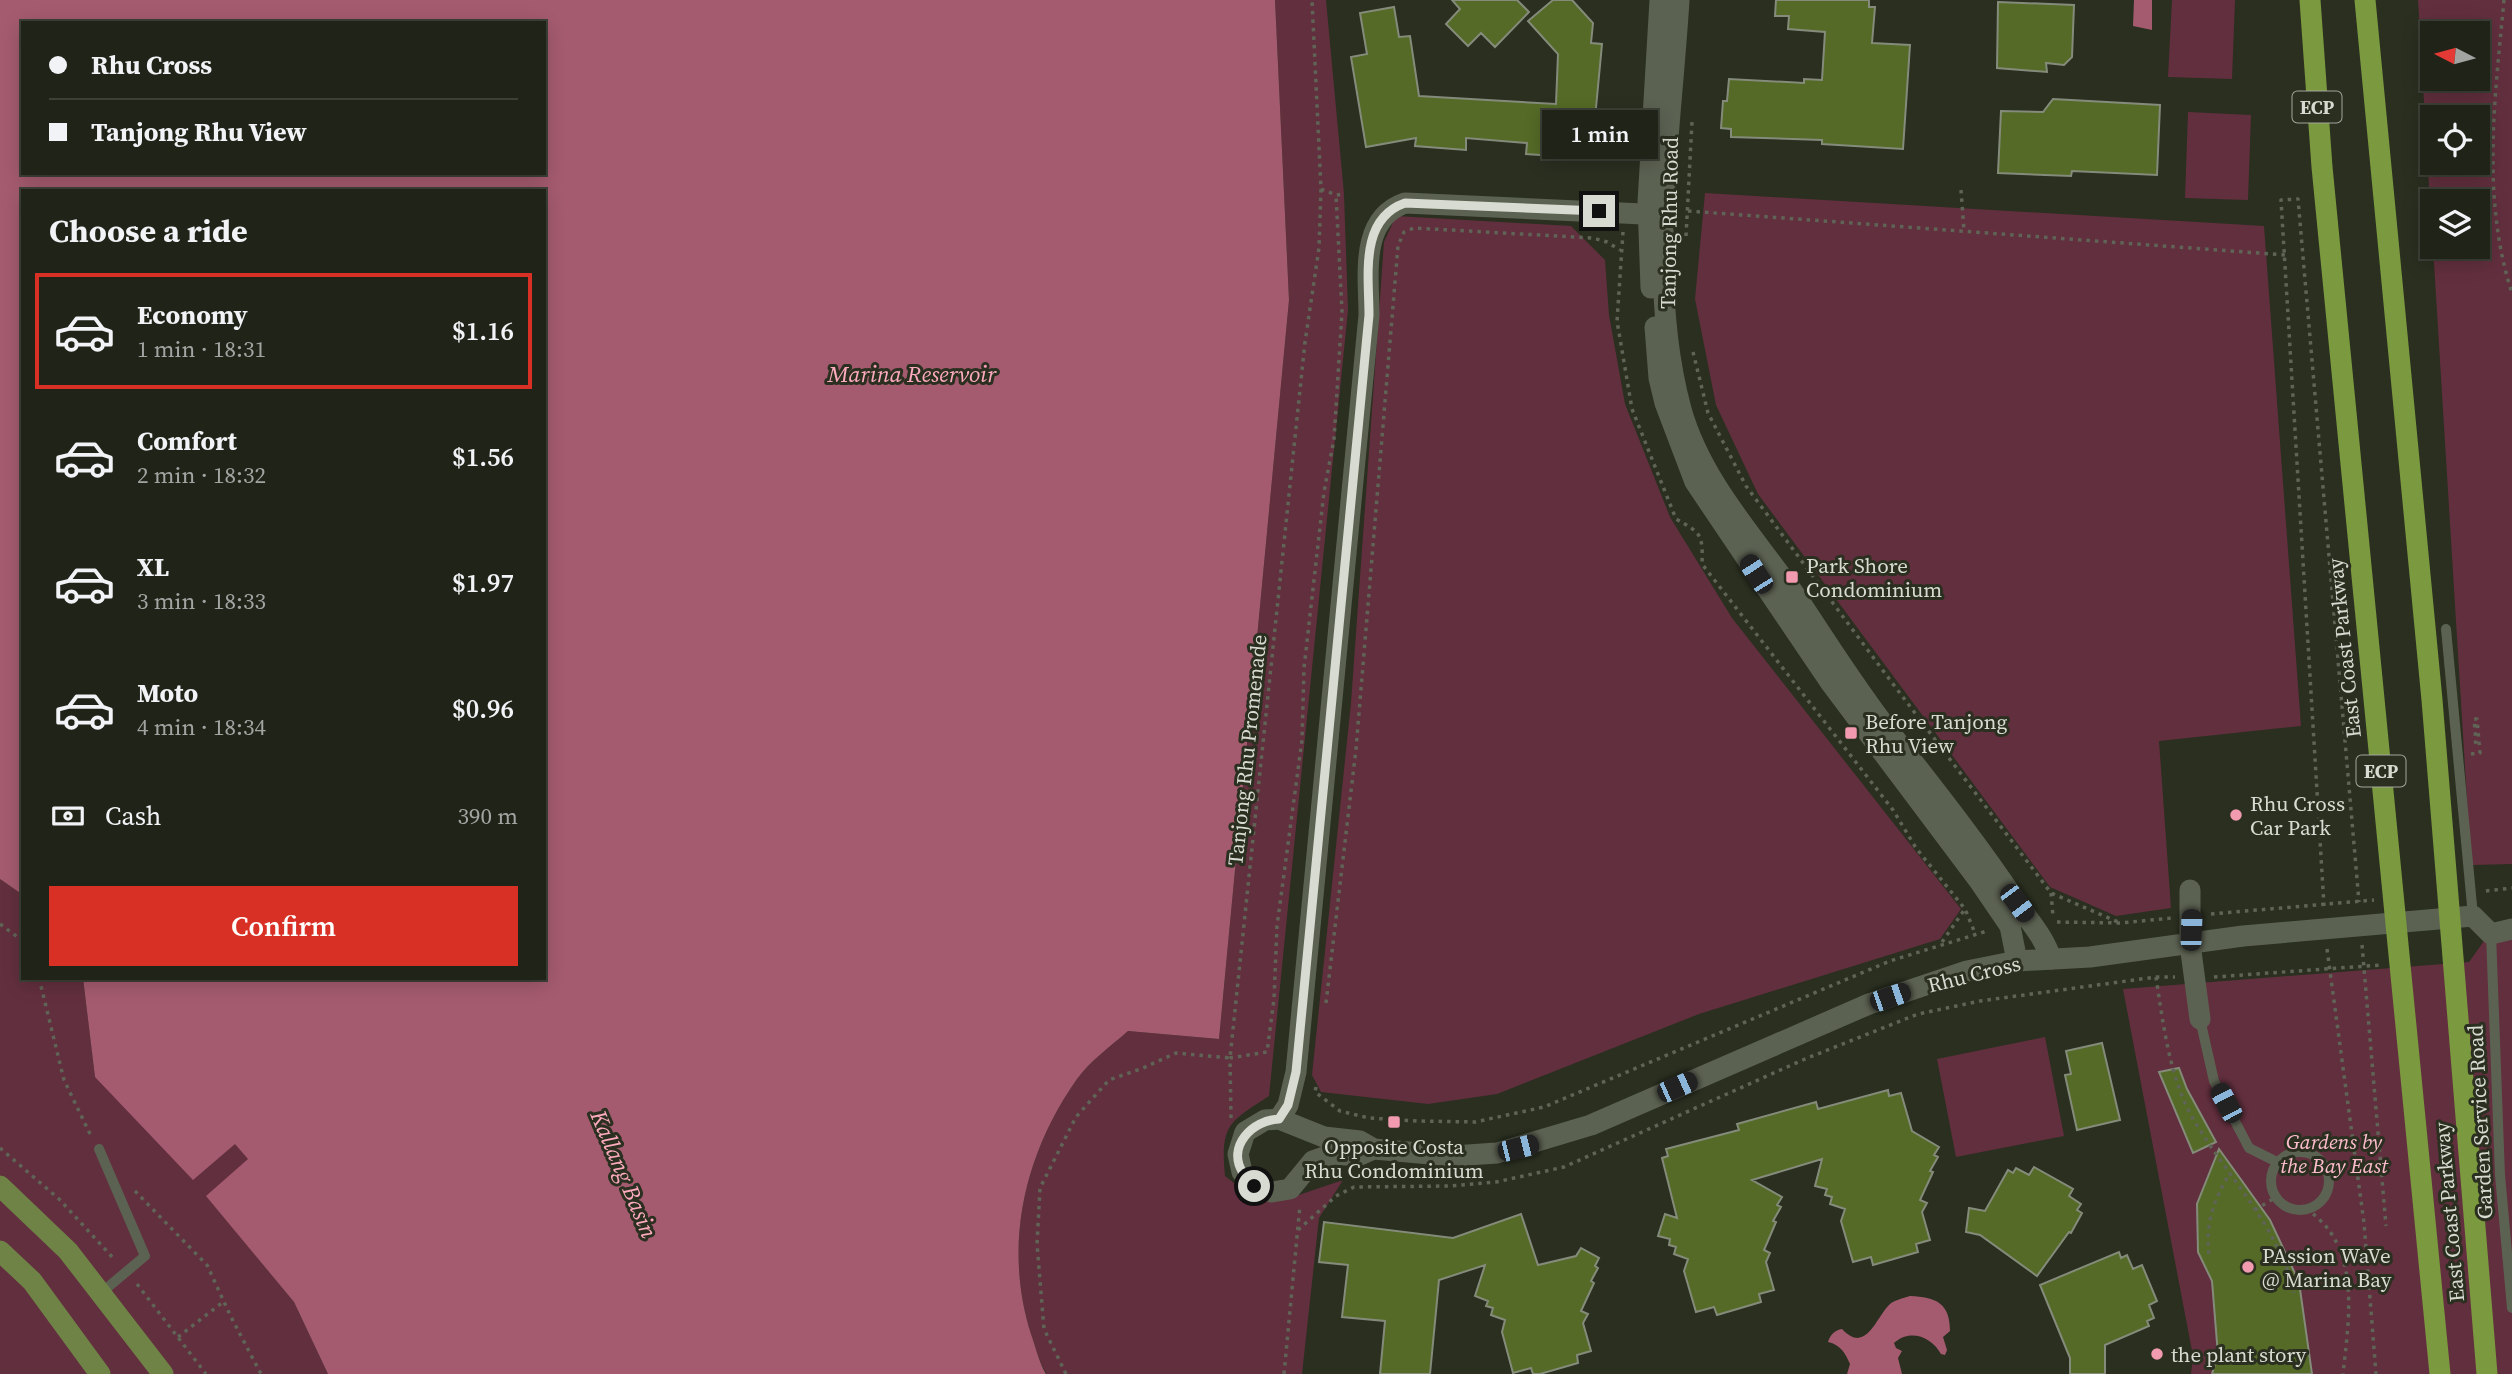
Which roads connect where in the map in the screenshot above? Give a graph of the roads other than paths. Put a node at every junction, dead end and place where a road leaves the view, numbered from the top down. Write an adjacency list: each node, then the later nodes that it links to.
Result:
1 (1660, 0): 5 (street, Tanjong Rhu Road)
2 (1679, 0): 5 (street, Tanjong Rhu Road)
3 (2310, 0): 26 (highway, East Coast Parkway / ECP)
4 (2365, 0): 27 (highway, East Coast Parkway / ECP)
5 (1666, 59): 6 (street, Tanjong Rhu Road)
6 (1657, 214): 13 (street, Tanjong Rhu Road); 14 (street, Tanjong Rhu Road); 16 (street)
7 (2446, 629): 9 (lane)
8 (2190, 890): 12 (street)
9 (2473, 916): 11 (street); 12 (street, Rhu Cross)
10 (2512, 929): 11 (street)
11 (2491, 933): 23 (lane, Garden Service Road)
12 (2190, 944): 13 (street, Rhu Cross); 15 (street)
13 (2051, 959): 14 (street, Rhu Cross)
14 (2017, 961): 18 (street, Rhu Cross)
15 (2200, 1019): 19 (lane)
16 (1279, 1119): 18 (street, Rhu Cross); 18 (street, Rhu Cross)
17 (99, 1149): 22 (lane)
18 (1374, 1149)
19 (2277, 1162): 19 (lane)
20 (0, 1186): 22 (main road)
21 (0, 1251): 24 (main road)
22 (101, 1293): 25 (main road)
23 (2512, 1308)
24 (100, 1374)
25 (163, 1374)
26 (2440, 1374)
27 (2487, 1374)

